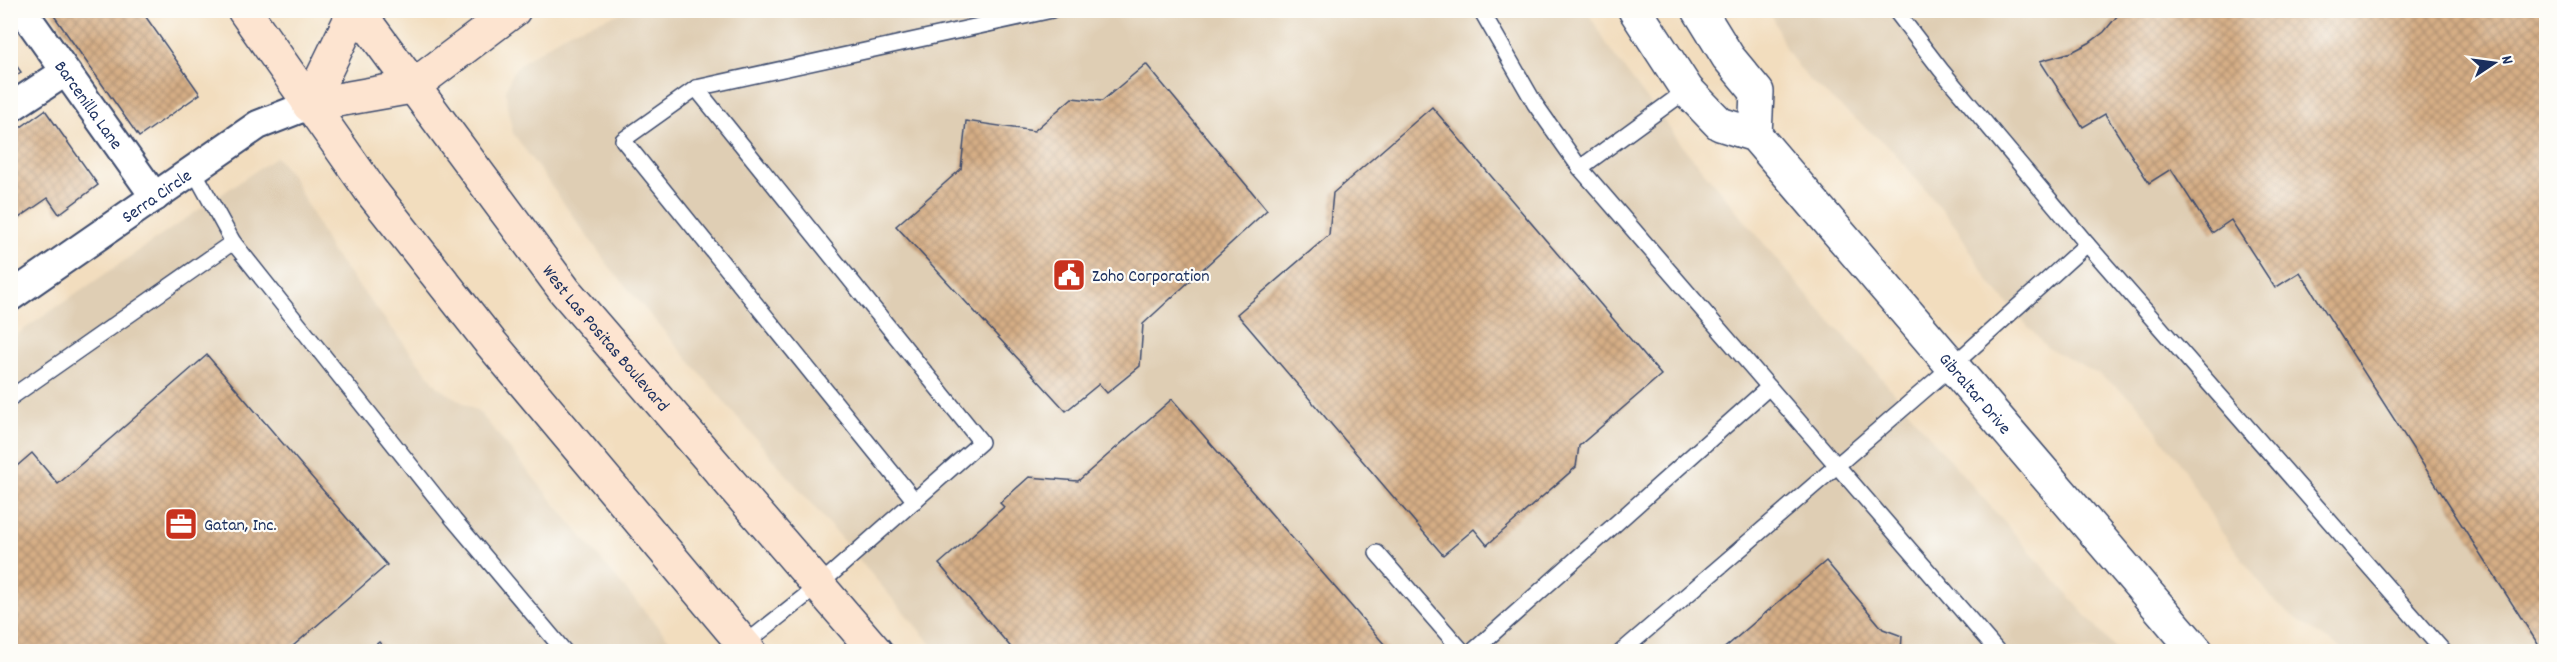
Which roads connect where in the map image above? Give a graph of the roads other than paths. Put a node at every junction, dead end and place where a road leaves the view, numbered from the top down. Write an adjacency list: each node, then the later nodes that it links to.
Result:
1 (22, 10): 11 (street, Barcenilla Lane)
2 (244, 10): 15 (main road)
3 (356, 10): 12 (main road, West Las Positas Boulevard); 15 (main road)
4 (514, 10): 12 (main road)
5 (1052, 10): 10 (lane)
6 (1481, 10): 18 (lane)
7 (1635, 10): 14 (street)
8 (1699, 10): 17 (street)
9 (1895, 10): 22 (lane)
10 (994, 17): 13 (lane)
11 (64, 72): 16 (street); 20 (street, Barcenilla Lane)
12 (412, 87): 15 (main road); 30 (main road, West Las Positas Boulevard)
13 (696, 88): 28 (lane); 28 (lane)
14 (1687, 90): 17 (street); 18 (lane)
15 (309, 105): 19 (street, Serra Circle); 31 (main road)
16 (10, 108)
17 (1755, 135): 24 (street, Gibraltar Drive)
18 (1580, 168): 25 (lane)
19 (194, 171): 20 (street, Serra Circle); 21 (lane)
20 (155, 197): 23 (street, Serra Circle)
21 (233, 242): 26 (lane); 32 (lane)
22 (2087, 244): 24 (lane); 39 (lane)
23 (10, 297)
24 (1952, 367): 27 (lane); 38 (street, Gibraltar Drive)
25 (1769, 387): 27 (lane); 35 (lane)
26 (10, 398)
27 (1837, 466): 36 (lane); 37 (lane)
28 (915, 501): 30 (lane)
29 (1377, 553): 34 (lane)
30 (819, 585): 31 (lane); 33 (main road, West Las Positas Boulevard)
31 (743, 650)
32 (566, 651)
33 (876, 651)
34 (1463, 651)
35 (1472, 651)
36 (1622, 651)
37 (1998, 651)
38 (2197, 651)
39 (2444, 651)

